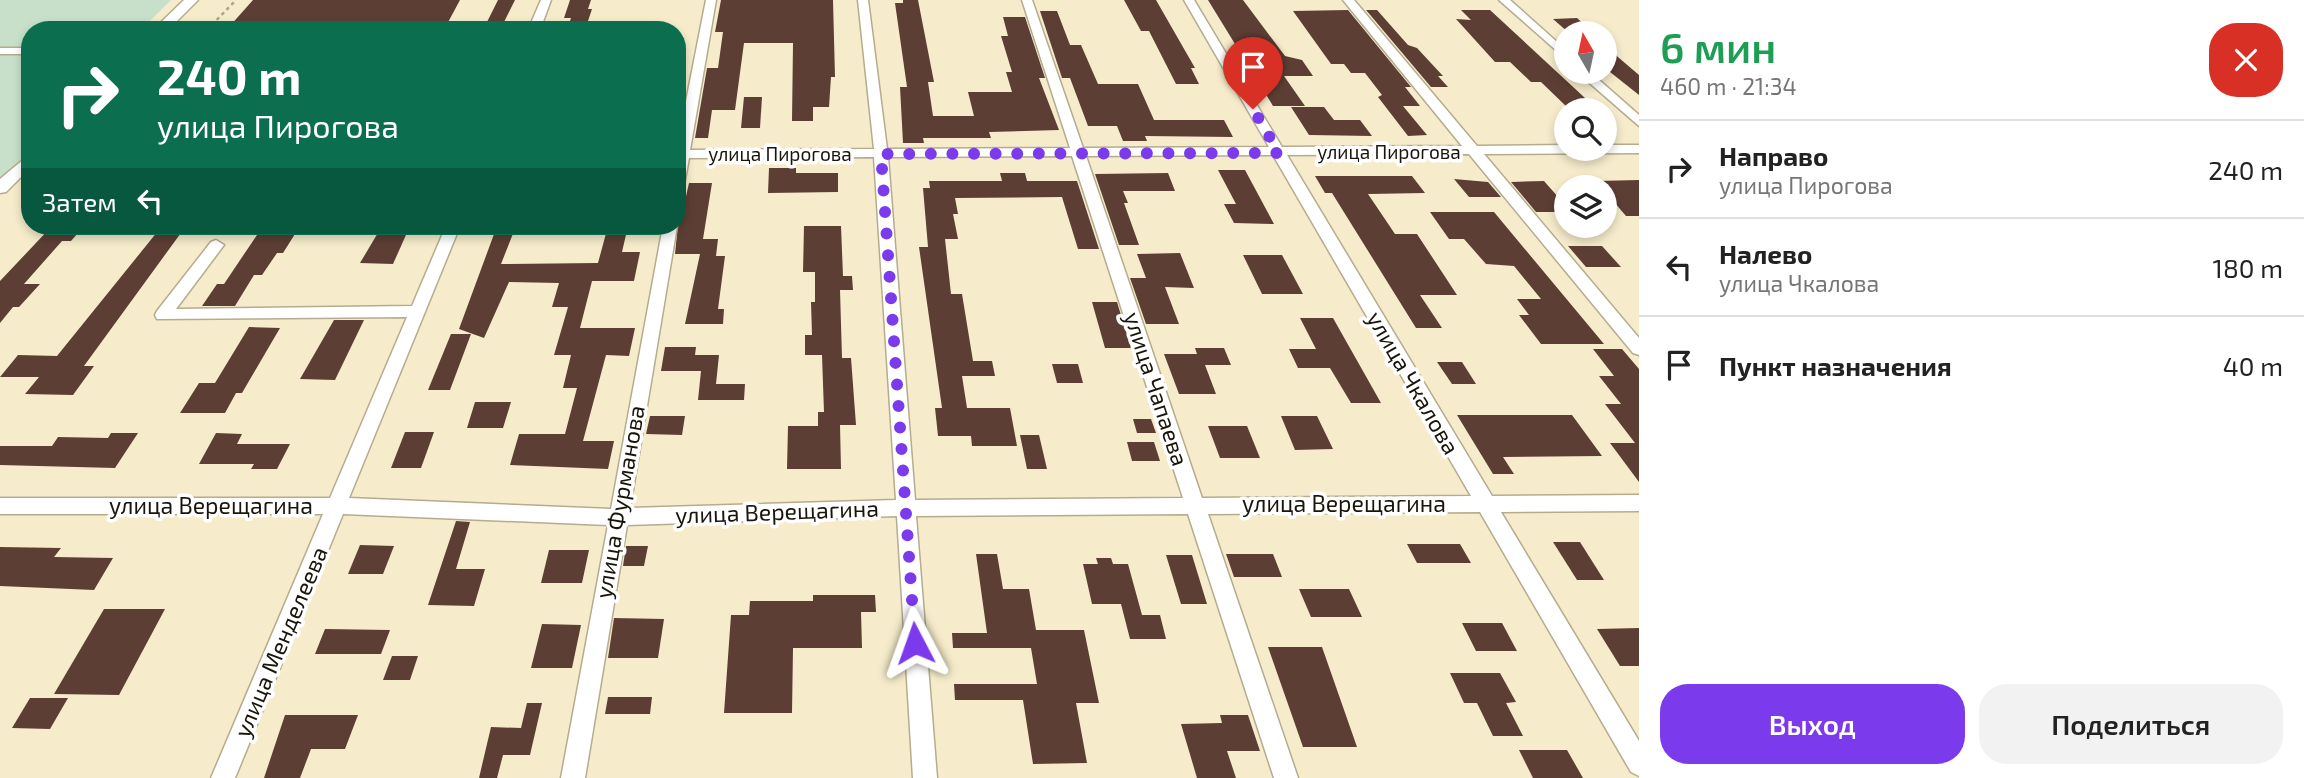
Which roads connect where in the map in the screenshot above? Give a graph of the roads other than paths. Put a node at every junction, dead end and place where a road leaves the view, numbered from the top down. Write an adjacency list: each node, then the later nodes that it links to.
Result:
1 (192, 0): 9 (street)
2 (546, 0): 10 (street)
3 (711, 0): 16 (street)
4 (863, 0): 22 (street)
5 (1027, 0): 18 (street, улица Чапаева)
6 (1189, 0): 20 (street, улица Чкалова)
7 (1348, 0): 19 (street)
8 (1504, 0): 11 (street)
9 (170, 21)
10 (538, 21)
11 (1554, 45)
12 (0, 51): 13 (lane)
13 (21, 51)
14 (1596, 84): 15 (street)
15 (1639, 122)
16 (686, 124)
17 (1639, 149): 19 (street, улица Пирогова)
18 (1077, 152): 20 (street, улица Пирогова); 22 (street, улица Пирогова); 31 (street, улица Чапаева)
19 (1474, 152): 20 (street, улица Пирогова); 29 (street)
20 (1279, 153): 32 (street, улица Чкалова)
21 (686, 154): 22 (street, улица Пирогова)
22 (881, 154): 35 (street)
23 (21, 168): 24 (street)
24 (0, 188)
25 (449, 235): 28 (street, улица Менделеева)
26 (668, 235): 36 (street, улица Фурманова)
27 (216, 245): 28 (street)
28 (418, 311): 34 (street, улица Менделеева)
29 (1639, 349)
30 (1639, 503): 32 (street, улица Верещагина)
31 (1194, 504): 32 (street, улица Верещагина); 35 (street, улица Верещагина); 41 (street, улица Чапаева)
32 (1483, 504): 37 (street, улица Чкалова)
33 (0, 506): 34 (street, улица Верещагина)
34 (339, 506): 36 (street, улица Верещагина); 38 (street, улица Менделеева)
35 (904, 508): 36 (street, улица Верещагина); 40 (street)
36 (617, 517): 39 (street, улица Фурманова)
37 (1639, 764)
38 (223, 778)
39 (573, 778)
40 (925, 778)
41 (1286, 778)

